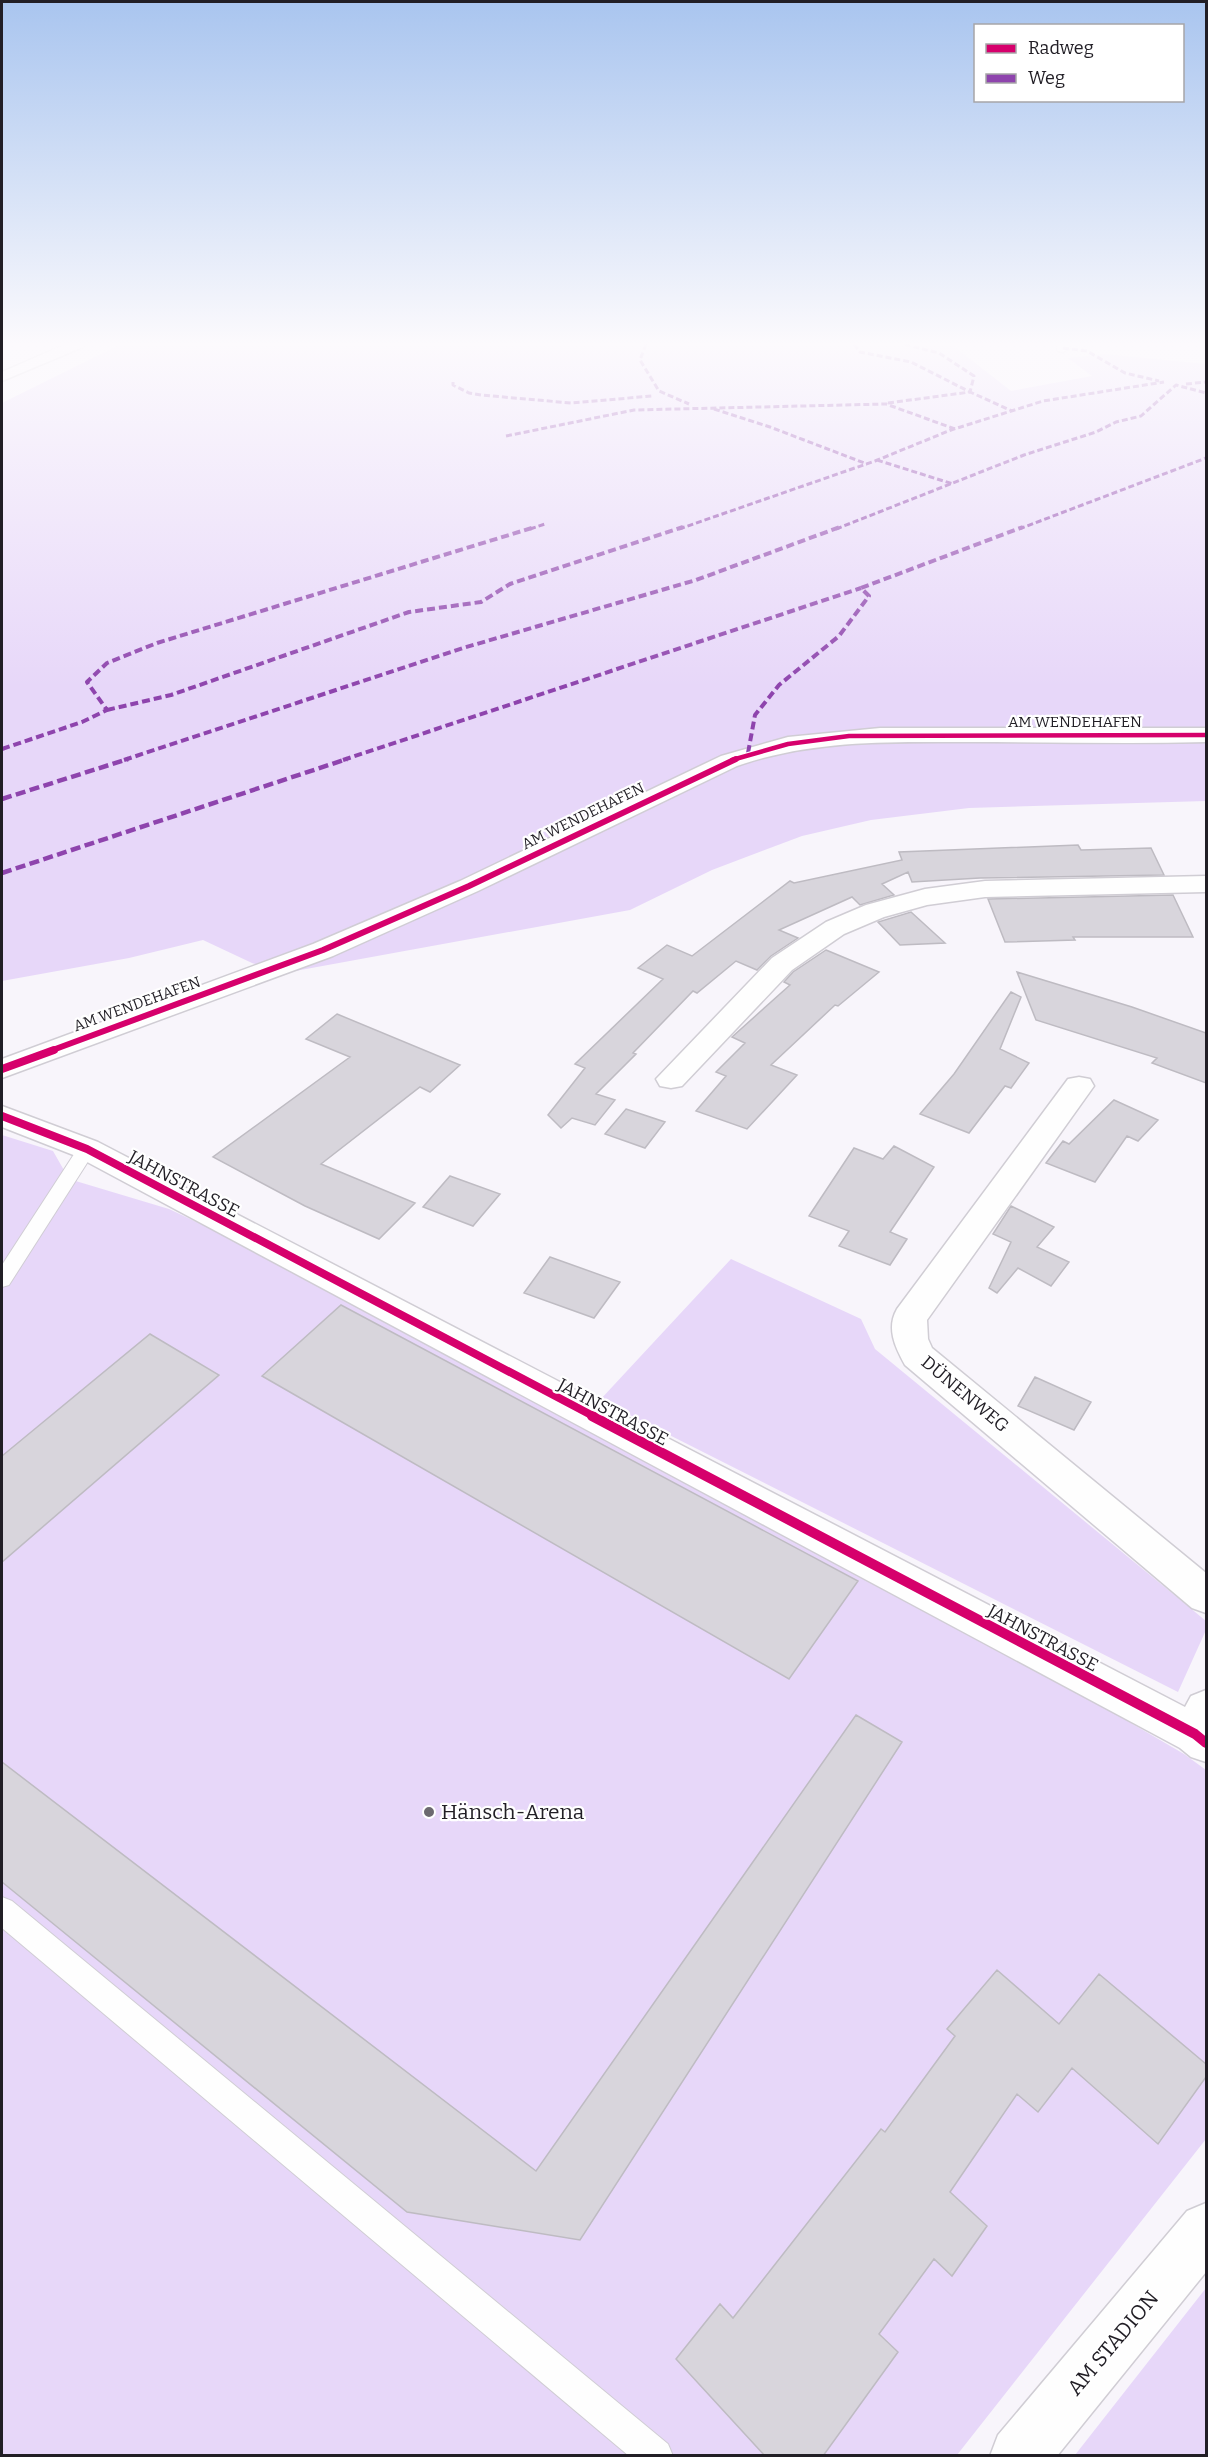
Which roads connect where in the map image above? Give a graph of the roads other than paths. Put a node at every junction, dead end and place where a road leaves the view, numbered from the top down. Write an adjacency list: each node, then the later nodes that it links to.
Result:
1 (1206, 735): 3 (street, AM WENDEHAFEN)
2 (1206, 884): 4 (street)
3 (2, 1069)
4 (671, 1079)
5 (1079, 1086): 9 (street, DÜNENWEG)
6 (2, 1116): 7 (street, JAHNSTRASSE)
7 (87, 1149): 8 (lane); 10 (street, JAHNSTRASSE)
8 (2, 1280)
9 (1206, 1596)
10 (1202, 1729)
11 (2, 1911): 13 (lane)
12 (1206, 2230): 14 (street, AM STADION)
13 (656, 2456)
14 (1019, 2456)

